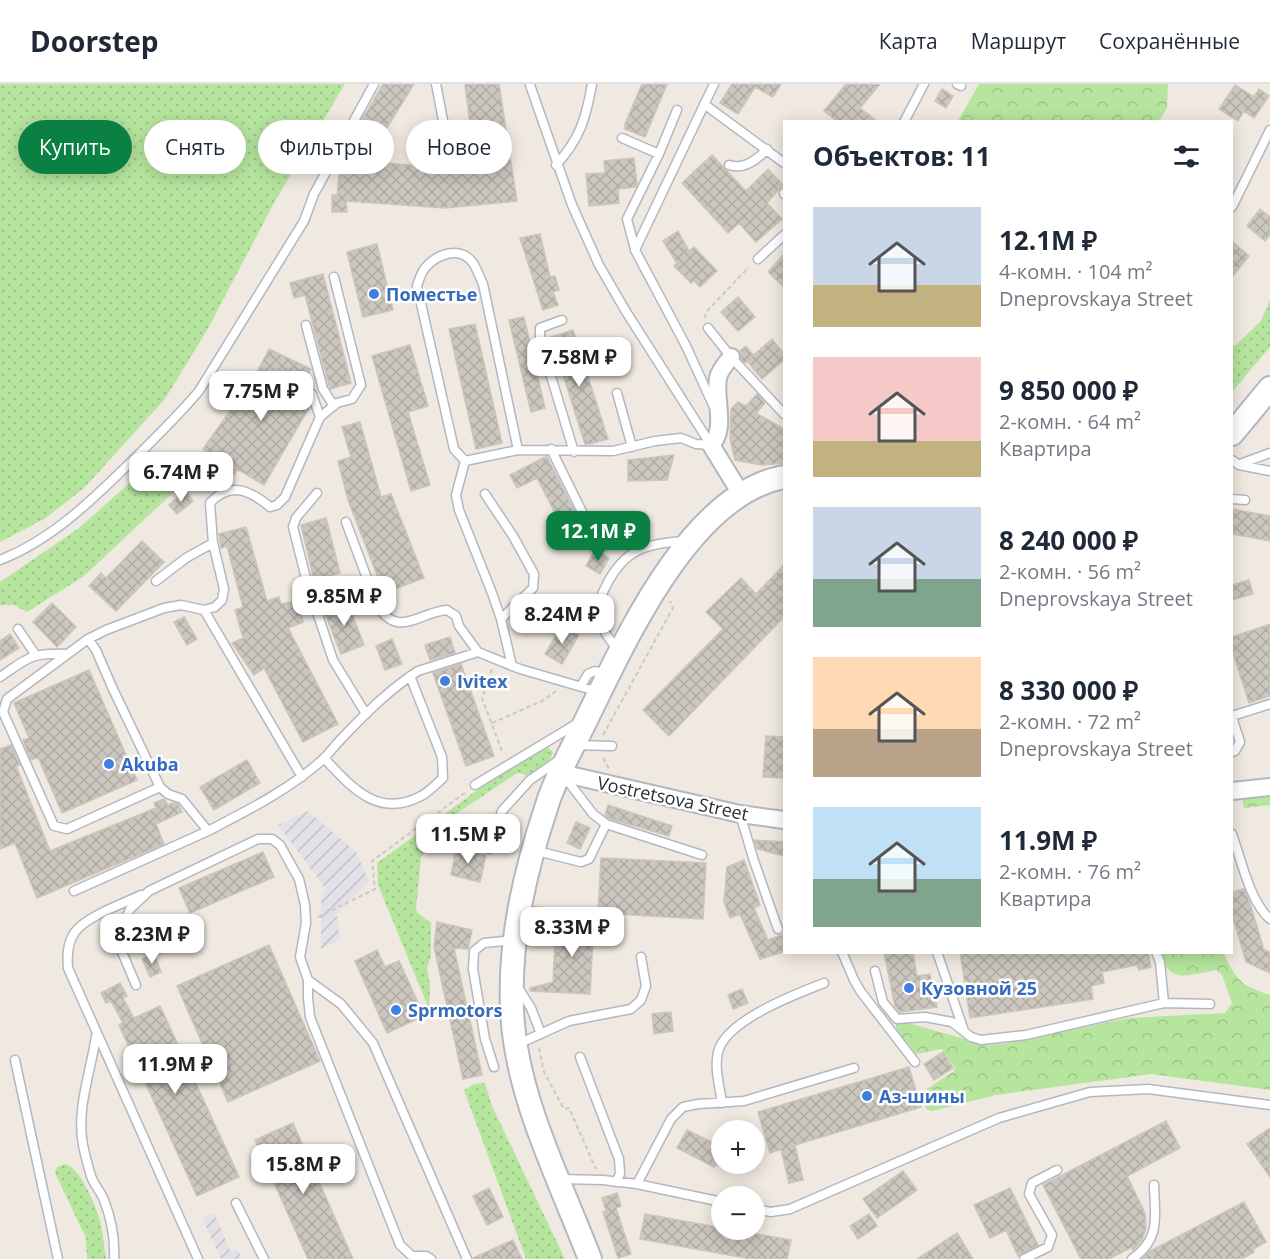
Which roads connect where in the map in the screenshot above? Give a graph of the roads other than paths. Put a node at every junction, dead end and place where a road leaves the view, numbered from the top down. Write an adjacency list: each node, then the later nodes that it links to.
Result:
1 (374, 84): 54 (lane)
2 (436, 84): 9 (lane)
3 (592, 84): 16 (lane)
4 (714, 84): 7 (lane)
5 (924, 84): 10 (lane)
6 (530, 85): 16 (lane)
7 (704, 104): 13 (lane); 20 (lane)
8 (677, 110): 14 (lane)
9 (443, 120)
10 (905, 120)
11 (1270, 130): 18 (lane)
12 (622, 138): 14 (lane)
13 (768, 149): 15 (lane); 17 (lane)
14 (659, 154): 20 (lane)
15 (783, 162)
16 (556, 165): 35 (lane)
17 (729, 165)
18 (1233, 205)
19 (783, 236): 21 (lane)
20 (635, 250): 32 (lane)
21 (758, 259)
22 (334, 277): 30 (lane)
23 (562, 320): 39 (lane)
24 (306, 325): 30 (lane)
25 (708, 328): 26 (lane)
26 (731, 357): 31 (lane); 32 (street)
27 (278, 375): 33 (lane)
28 (1270, 388): 34 (main road)
29 (617, 393): 36 (lane)
30 (334, 406): 33 (lane)
31 (783, 413)
32 (718, 416): 35 (street)
33 (320, 417): 53 (lane)
34 (1233, 433)
35 (711, 445): 36 (lane); 47 (street)
36 (632, 447): 39 (lane)
37 (551, 449): 38 (lane); 39 (lane); 50 (lane)
38 (518, 450): 41 (lane); 41 (lane)
39 (574, 452)
40 (1270, 453): 42 (lane)
41 (465, 461): 57 (lane)
42 (1235, 462): 43 (lane)
43 (1270, 471)
44 (783, 477): 47 (main road)
45 (317, 494): 69 (lane)
46 (485, 494): 57 (lane)
47 (741, 494): 52 (main road)
48 (1233, 499): 49 (lane)
49 (1245, 500)
50 (585, 518)
51 (346, 522): 60 (lane)
52 (690, 541): 63 (main road); 63 (lane)
53 (213, 543): 55 (lane); 56 (lane)
54 (0, 560)
55 (156, 581)
56 (204, 610): 59 (lane); 78 (lane)
57 (501, 619): 64 (lane)
58 (18, 629): 61 (lane)
59 (88, 639): 62 (lane); 80 (lane)
60 (478, 652): 64 (lane); 65 (lane)
61 (34, 654): 62 (lane); 66 (lane)
62 (67, 654): 80 (lane)
63 (620, 654): 67 (main road)
64 (512, 666): 67 (lane)
65 (410, 676): 69 (lane); 76 (lane)
66 (0, 677)
67 (597, 684): 70 (main road)
68 (1270, 704): 71 (lane)
69 (366, 714): 76 (lane)
70 (588, 716): 74 (main road); 79 (lane)
71 (1233, 717)
72 (1233, 720): 75 (lane)
73 (612, 746): 74 (lane)
74 (573, 748): 77 (main road); 88 (lane)
75 (1233, 752)
76 (324, 758): 78 (lane)
77 (561, 773): 83 (street, Vostretsova Street); 85 (lane); 89 (main road)
78 (302, 777): 86 (lane)
79 (475, 785)
80 (160, 787): 86 (lane)
81 (1270, 787): 82 (street)
82 (1233, 791)
83 (740, 814): 84 (street, Vostretsova Street); 96 (lane)
84 (783, 820)
85 (606, 824): 89 (lane); 90 (lane)
86 (208, 831): 91 (lane)
87 (1233, 837): 95 (lane)
88 (489, 849)
89 (533, 849): 93 (main road)
90 (702, 855)
91 (74, 891)
92 (149, 891): 103 (lane); 106 (lane); 110 (lane)
93 (518, 910): 94 (lane); 97 (main road)
94 (583, 915)
95 (1270, 920)
96 (778, 929)
97 (515, 940): 104 (main road); 116 (lane)
98 (843, 954): 115 (lane)
99 (938, 954): 109 (lane)
100 (1157, 954): 107 (lane)
101 (641, 957): 111 (lane)
102 (874, 971): 109 (lane)
103 (308, 980): 132 (lane); 133 (lane)
104 (513, 982): 111 (lane); 112 (main road)
105 (824, 983): 118 (lane)
106 (136, 985)
107 (1164, 1004): 108 (lane); 109 (lane)
108 (1210, 1004)
109 (965, 1031)
110 (96, 1035): 129 (lane); 130 (lane)
111 (539, 1035): 112 (lane)
112 (516, 1045): 121 (main road)
113 (580, 1056): 122 (lane)
114 (15, 1060): 128 (lane)
115 (915, 1062)
116 (494, 1066)
117 (854, 1068): 118 (lane)
118 (722, 1103): 123 (lane)
119 (1270, 1105): 127 (lane)
120 (1057, 1170): 135 (lane)
121 (559, 1179): 122 (lane); 134 (main road)
122 (616, 1182): 123 (lane)
123 (636, 1184): 125 (lane)
124 (1154, 1185): 136 (lane)
125 (711, 1200)
126 (236, 1203): 131 (lane)
127 (765, 1211)
128 (58, 1259)
129 (114, 1259)
130 (198, 1259)
131 (264, 1259)
132 (431, 1259)
133 (467, 1259)
134 (590, 1259)
135 (1024, 1259)
136 (1132, 1259)

